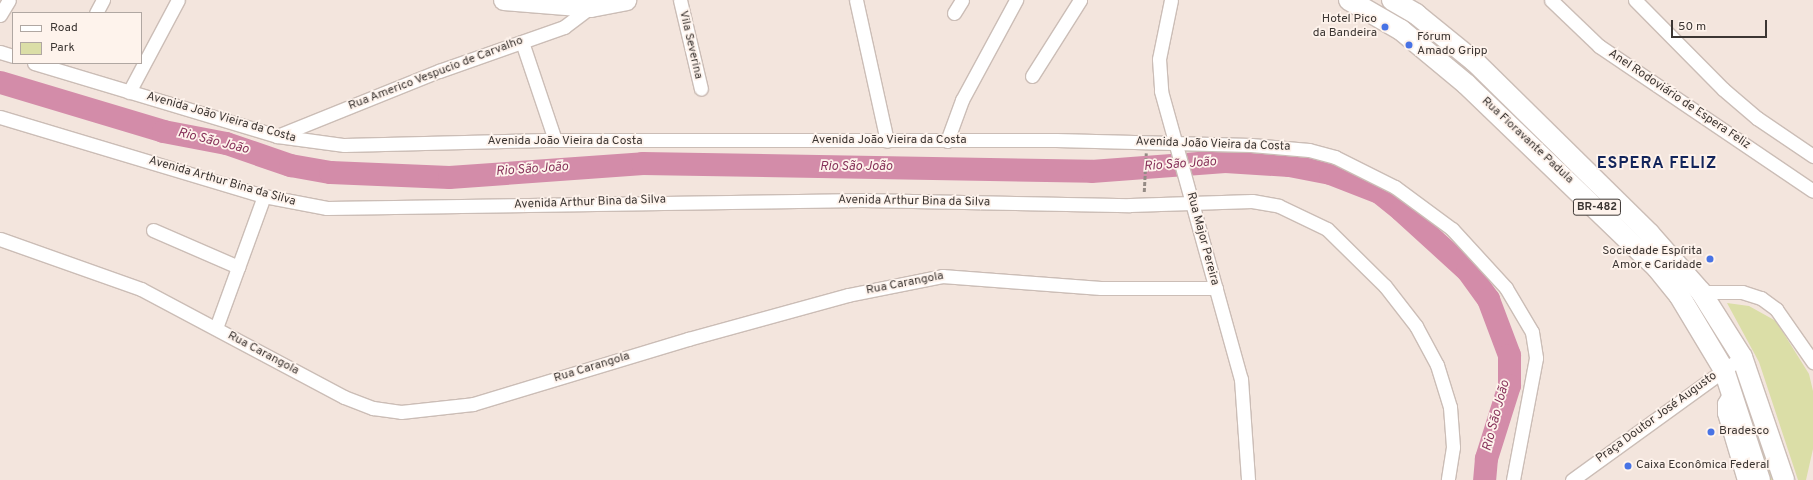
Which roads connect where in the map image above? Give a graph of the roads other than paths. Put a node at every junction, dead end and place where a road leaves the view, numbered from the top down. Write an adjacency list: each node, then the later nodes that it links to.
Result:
1 (8, 0): 19 (street)
2 (103, 0): 17 (street)
3 (178, 0): 27 (street)
4 (504, 0): 16 (highway)
5 (626, 0): 16 (highway)
6 (680, 0): 26 (street, Vila Severina)
7 (856, 0): 31 (street)
8 (962, 0): 18 (street)
9 (1016, 0): 32 (street)
10 (1080, 0): 25 (street)
11 (1171, 0): 33 (street, Rua Major Pereira)
12 (1349, 0): 46 (highway, Rua Fioravante Padula / BR-482)
13 (1392, 0): 42 (highway, Rua Fioravante Padula / BR-482)
14 (1552, 0): 35 (street, Anel Rodoviário de Espera Feliz)
15 (1635, 0): 34 (street)
16 (591, 8): 20 (street, Rua Americo Vespucio de Carvalho)
17 (97, 12)
18 (954, 13)
19 (0, 15)
20 (522, 42): 29 (street, Rua Americo Vespucio de Carvalho); 30 (street)
21 (0, 52): 22 (street)
22 (12, 56)
23 (41, 64): 24 (street, Avenida João Vieira da Costa)
24 (67, 68): 27 (street, Avenida João Vieira da Costa)
25 (1032, 76)
26 (701, 90)
27 (129, 92): 29 (street, Avenida João Vieira da Costa)
28 (0, 117): 36 (street, Avenida Arthur Bina da Silva)
29 (277, 136): 30 (street, Avenida João Vieira da Costa)
30 (554, 140): 31 (street, Avenida João Vieira da Costa)
31 (887, 141): 32 (street, Avenida João Vieira da Costa)
32 (947, 142): 33 (street, Avenida João Vieira da Costa)
33 (1174, 147): 37 (street, Rua Major Pereira); 50 (street, Avenida João Vieira da Costa)
34 (1813, 156)
35 (1813, 191)
36 (264, 196): 37 (street, Avenida Arthur Bina da Silva); 40 (street)
37 (1193, 201): 41 (street, Rua Major Pereira); 49 (street, Avenida Arthur Bina da Silva)
38 (153, 230): 40 (street)
39 (0, 239): 43 (street, Rua Carangola)
40 (238, 267): 43 (street)
41 (1216, 288): 43 (street, Rua Carangola); 48 (street, Rua Major Pereira)
42 (1701, 292): 44 (highway, Rua Fioravante Padula / BR-482); 45 (street)
43 (216, 328)
44 (1742, 357): 46 (street, Praça Doutor José Augusto); 54 (highway, Rua Fioravante Padula / BR-482)
45 (1813, 362)
46 (1724, 370): 47 (highway, Rua Fioravante Padula / BR-482); 51 (street, Praça Doutor José Augusto)
47 (1732, 391): 52 (street); 53 (highway, Rua Fioravante Padula / BR-482)
48 (1248, 480)
49 (1448, 480)
50 (1513, 480)
51 (1572, 480)
52 (1744, 480)
53 (1760, 480)
54 (1784, 480)

